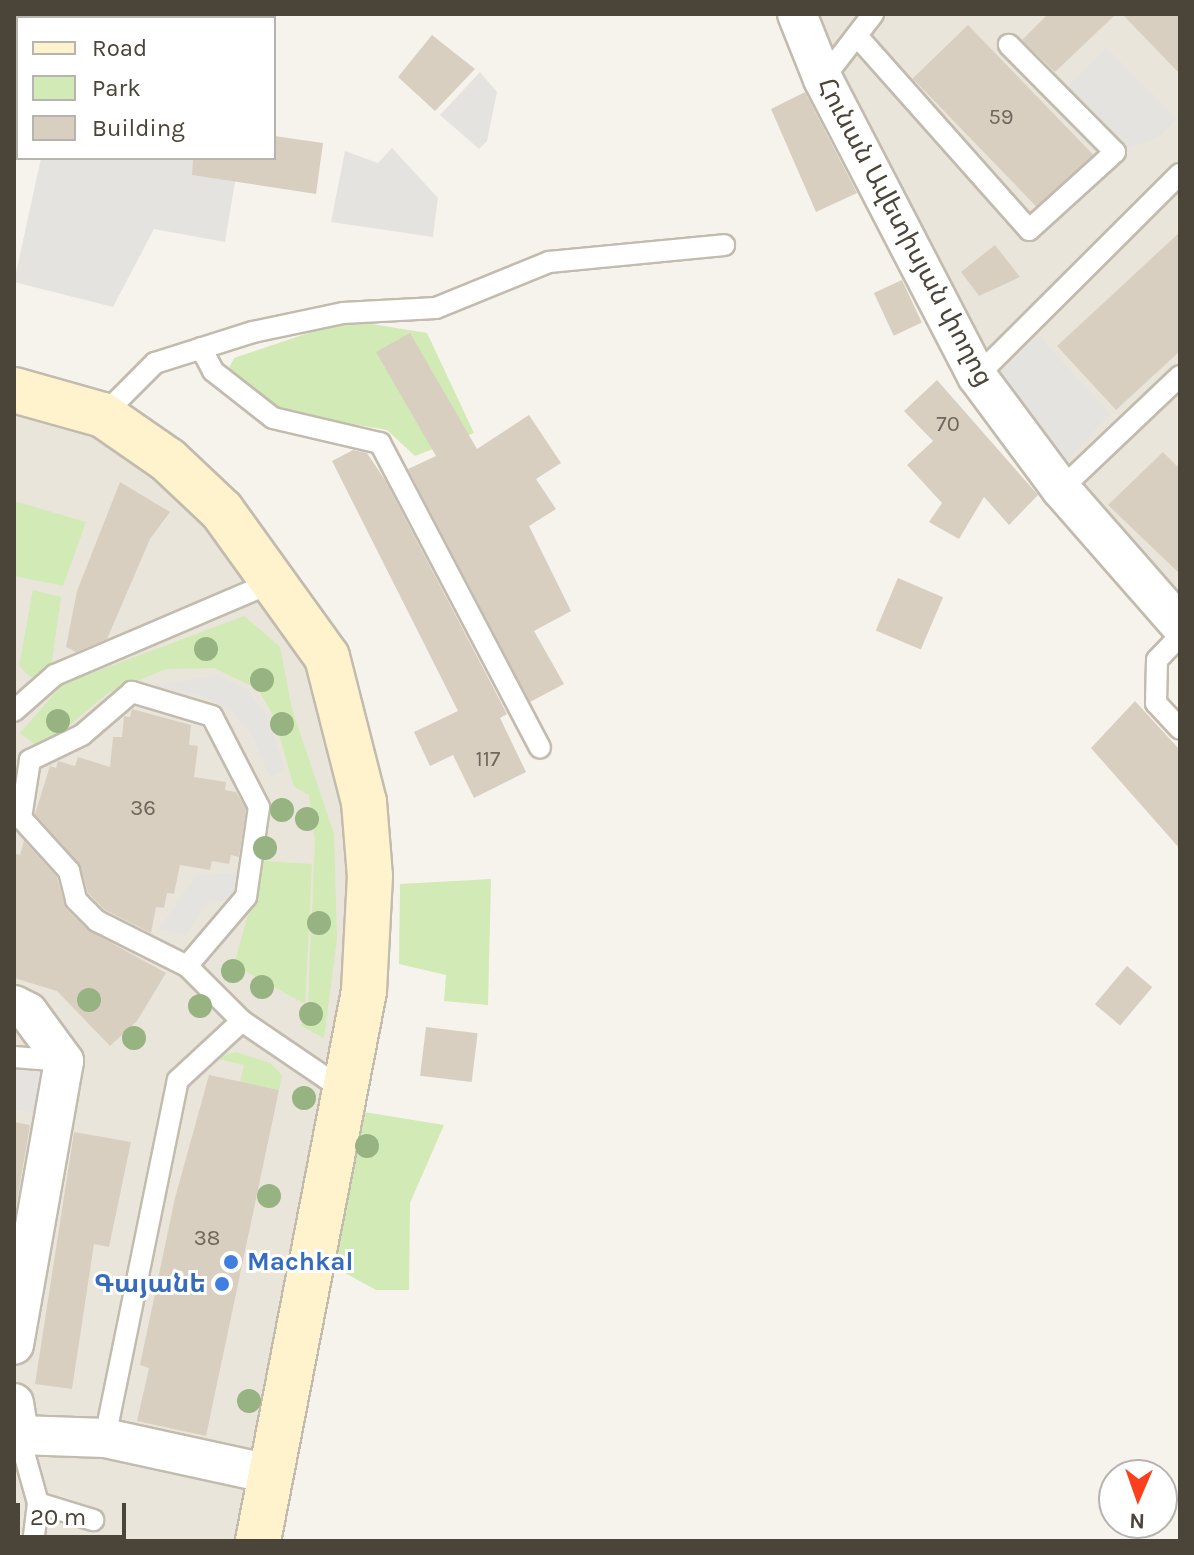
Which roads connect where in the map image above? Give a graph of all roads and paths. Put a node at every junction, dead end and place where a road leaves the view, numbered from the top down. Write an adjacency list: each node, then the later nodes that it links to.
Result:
1 (797, 14): 5 (street, Հունան Ավետիսյան փողոց)
2 (873, 14): 3 (lane)
3 (857, 36): 4 (lane); 5 (lane)
4 (1009, 45)
5 (823, 79): 9 (street, Հունան Ավետիսյան փողոց)
6 (1180, 174): 9 (lane)
7 (724, 245): 8 (lane)
8 (201, 348): 14 (lane); 21 (lane)
9 (977, 376): 15 (street, Հունան Ավետիսյան փողոց)
10 (1180, 376): 12 (lane)
11 (14, 390): 14 (street)
12 (1158, 397): 13 (lane); 15 (lane)
13 (1180, 400)
14 (103, 415): 16 (street)
15 (1061, 489): 17 (street, Հունան Ավետիսյան փողոց)
16 (275, 581): 19 (lane); 27 (street)
17 (1180, 625)
18 (1180, 636): 20 (lane)
19 (14, 711)
20 (1180, 729)
21 (540, 748)
22 (187, 966): 22 (lane); 24 (lane)
23 (14, 1005): 26 (street)
24 (242, 1021): 27 (lane); 30 (lane)
25 (14, 1057): 26 (lane)
26 (64, 1061): 28 (street)
27 (346, 1091): 31 (street)
28 (14, 1345)
29 (17, 1419): 30 (street); 32 (lane)
30 (105, 1438): 31 (street)
31 (270, 1474): 35 (street)
32 (38, 1503): 33 (lane); 34 (lane)
33 (93, 1520)
34 (33, 1541)
35 (258, 1541)

